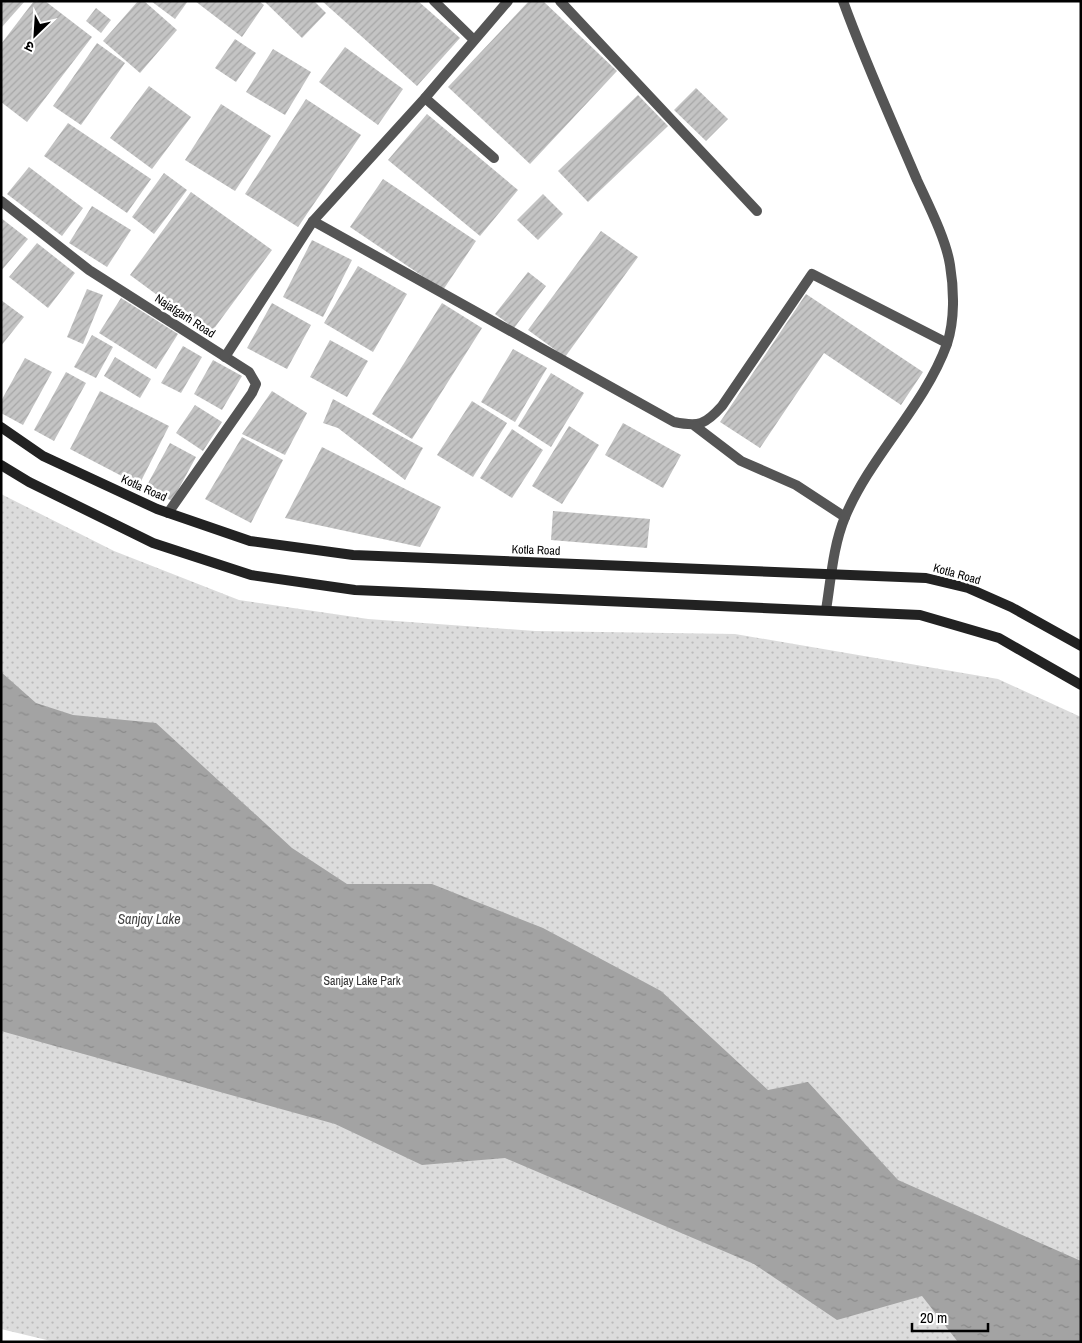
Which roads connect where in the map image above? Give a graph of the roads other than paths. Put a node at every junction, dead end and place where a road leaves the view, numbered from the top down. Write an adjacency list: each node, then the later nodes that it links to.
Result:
1 (434, 1): 5 (street)
2 (508, 1): 5 (street)
3 (560, 1): 9 (street)
4 (843, 1): 11 (street)
5 (474, 40): 6 (street)
6 (425, 98): 7 (street); 10 (street)
7 (494, 158)
8 (1, 201): 12 (street, Najafgarh Road)
9 (757, 211)
10 (313, 221): 12 (street); 13 (street)
11 (947, 343): 13 (street); 17 (street)
12 (225, 357): 16 (street, Najafgarh Road)
13 (695, 426): 17 (street)
14 (1, 427): 16 (main road, Kotla Road)
15 (1, 465): 19 (main road)
16 (168, 513): 18 (main road, Kotla Road)
17 (845, 517): 18 (street)
18 (831, 576): 19 (street); 20 (main road, Kotla Road)
19 (826, 610): 21 (main road)
20 (1081, 646)
21 (1081, 685)

